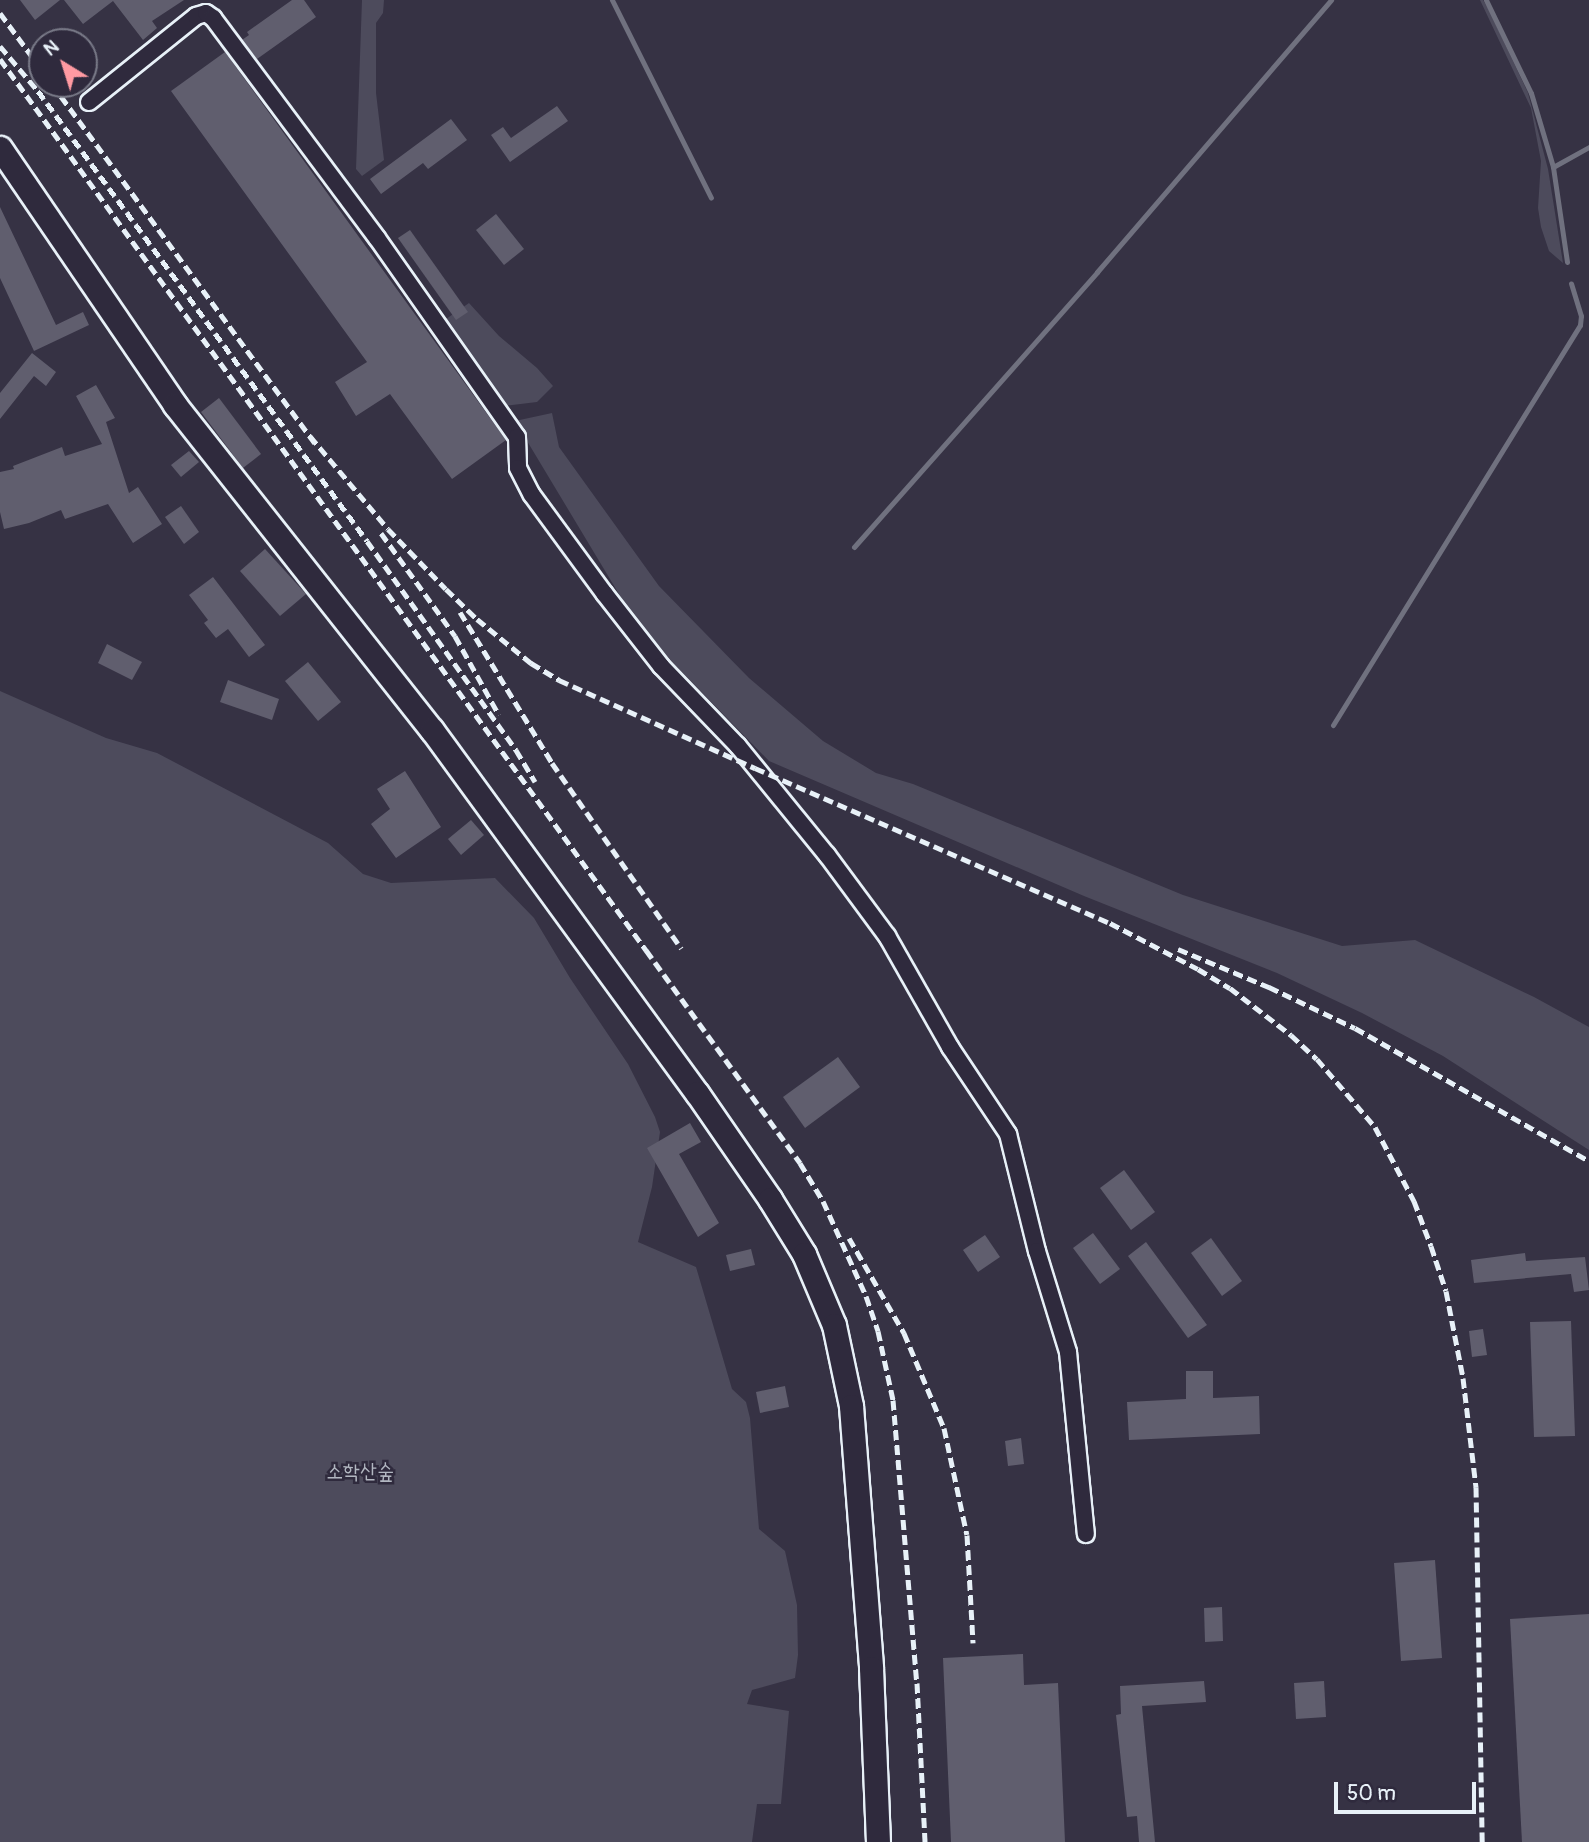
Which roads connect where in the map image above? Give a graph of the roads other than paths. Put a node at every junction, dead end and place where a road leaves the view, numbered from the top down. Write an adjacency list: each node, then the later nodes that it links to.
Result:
1 (89, 102): 3 (street)
2 (0, 148): 4 (street)
3 (1086, 1534)
4 (878, 1842)

